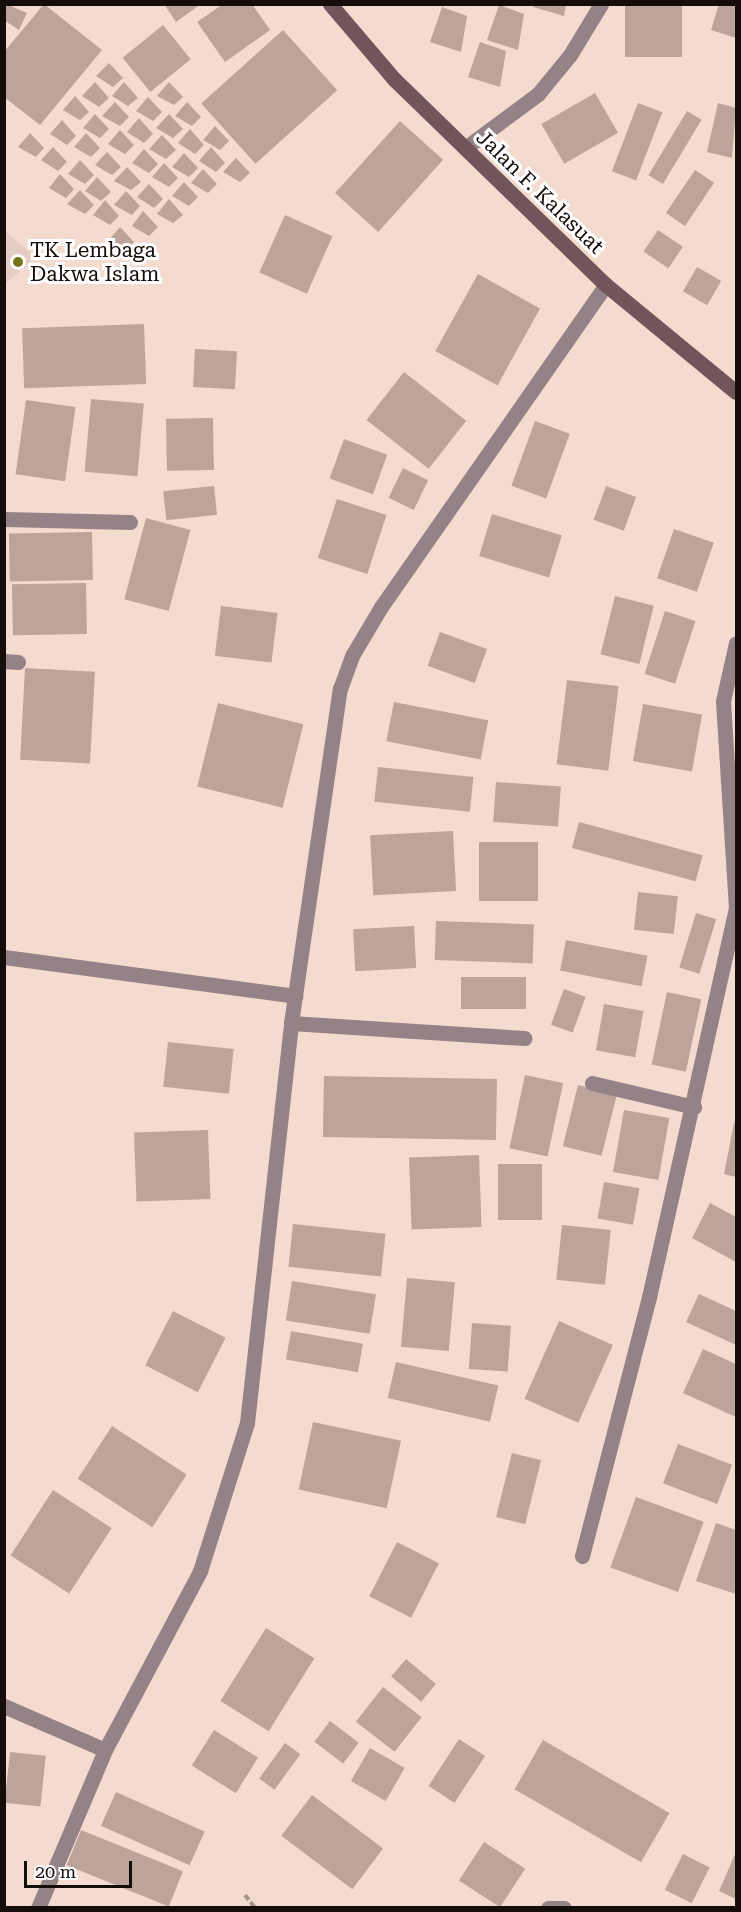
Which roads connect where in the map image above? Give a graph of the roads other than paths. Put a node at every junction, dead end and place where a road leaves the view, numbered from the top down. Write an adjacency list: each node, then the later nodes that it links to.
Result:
1 (330, 4): 3 (street, Jalan F. Kalasuat)
2 (601, 4): 3 (street)
3 (465, 148): 4 (street, Jalan F. Kalasuat)
4 (606, 285): 5 (street, Jalan F. Kalasuat); 10 (street)
5 (736, 392)
6 (4, 519): 7 (street)
7 (130, 522)
8 (736, 643): 14 (street)
9 (4, 957): 10 (street)
10 (295, 996): 11 (street)
11 (291, 1023): 12 (street); 17 (street)
12 (525, 1038)
13 (592, 1083): 14 (street)
14 (693, 1107): 15 (street)
15 (582, 1556)
16 (4, 1706): 17 (street)
17 (105, 1750): 18 (street)
18 (38, 1908)
19 (548, 1908): 20 (street)
20 (564, 1908)

